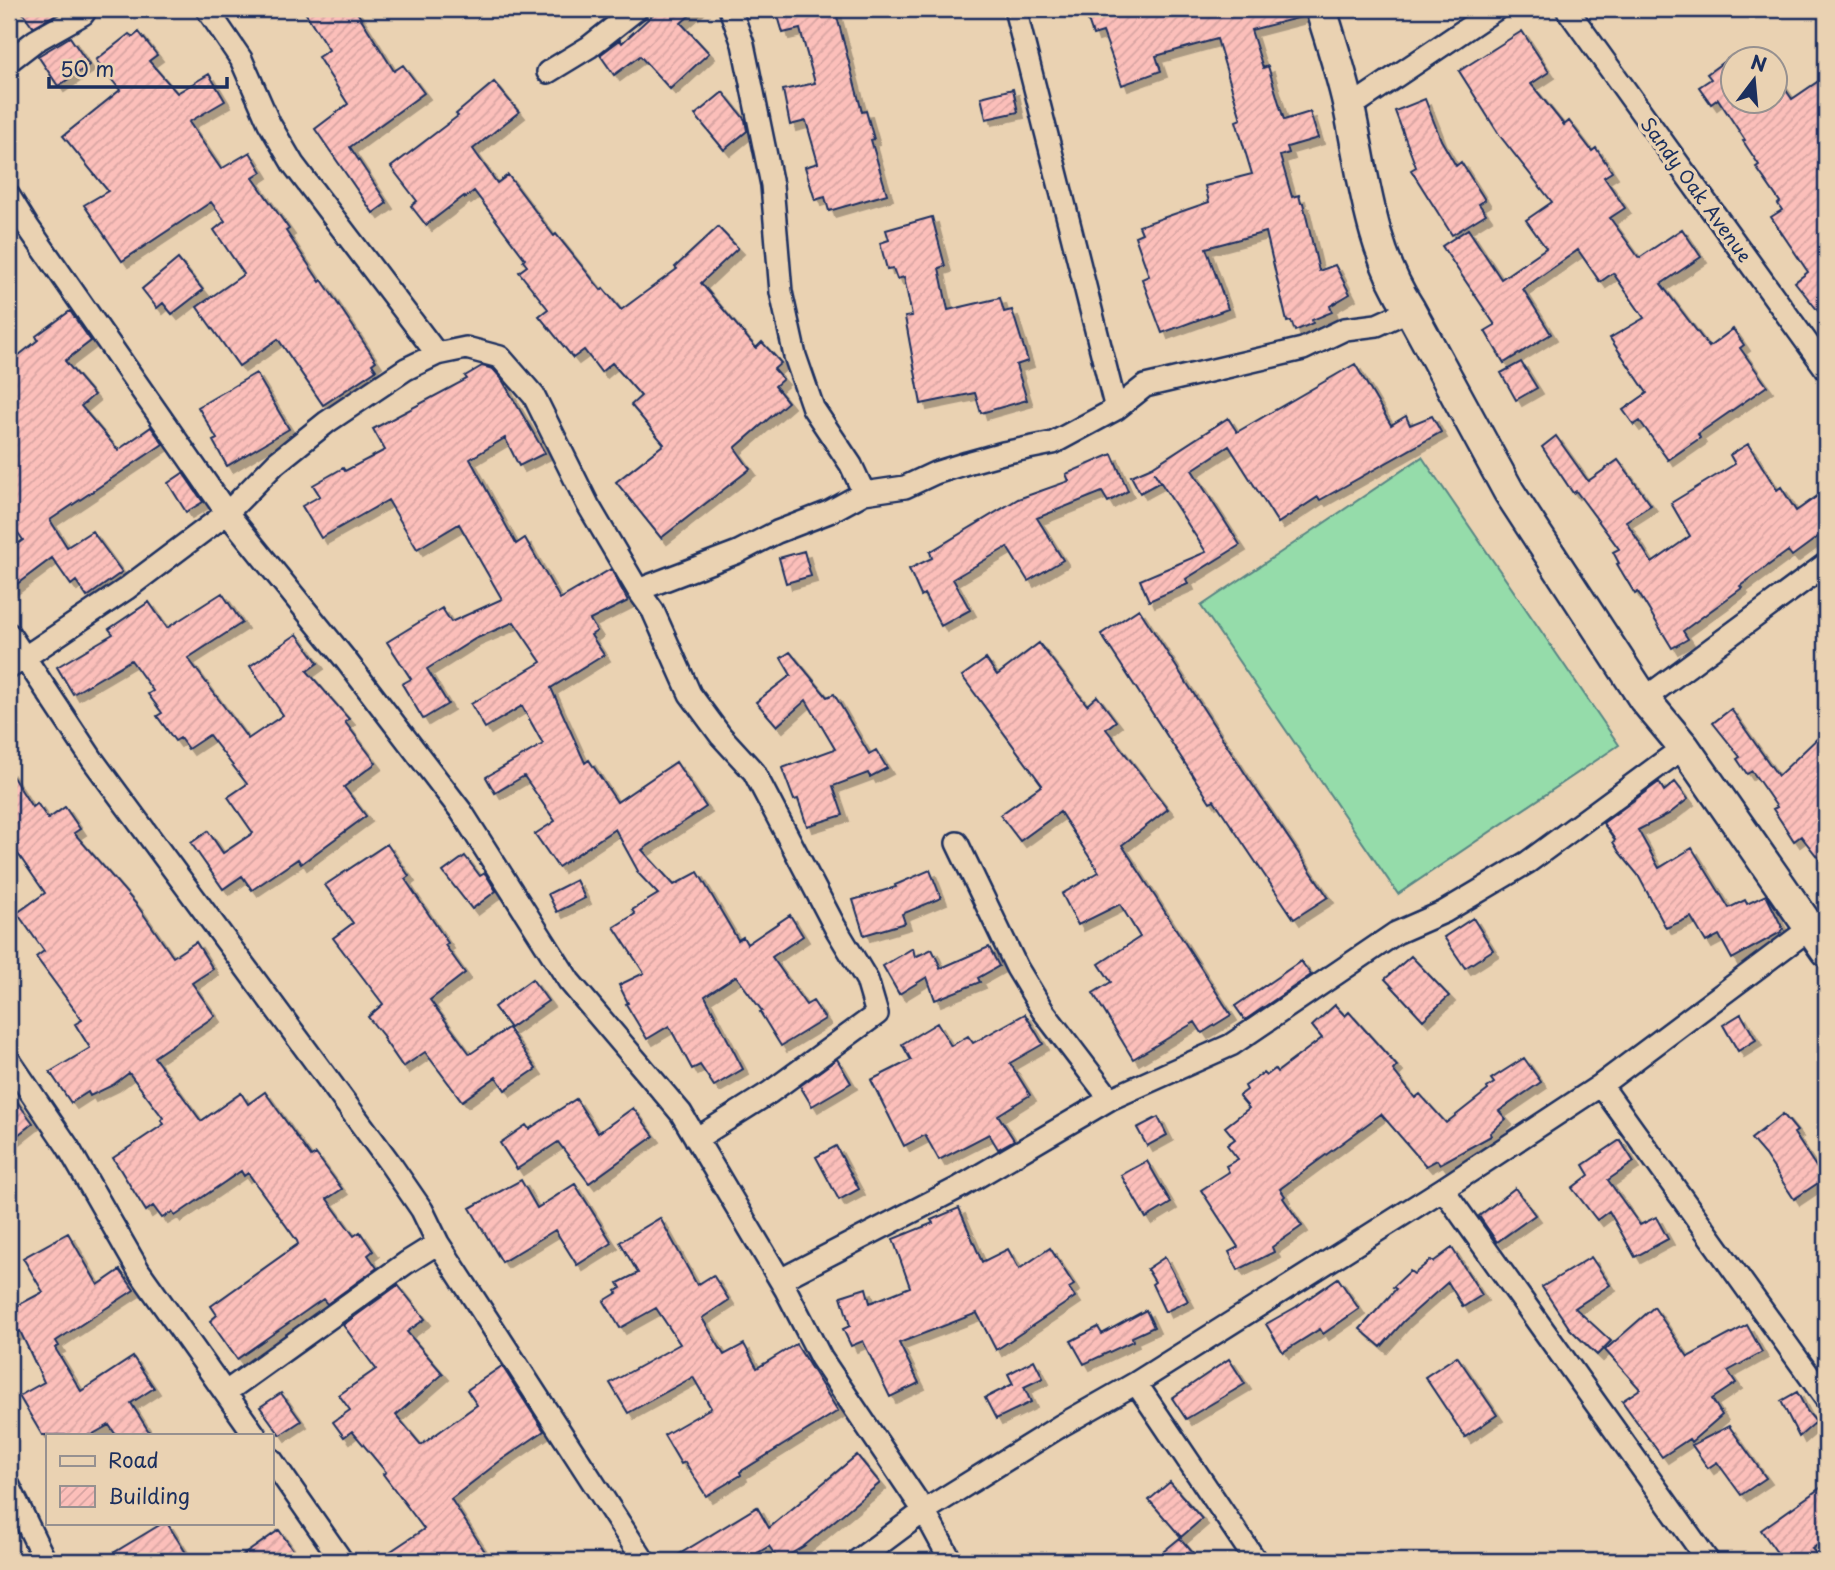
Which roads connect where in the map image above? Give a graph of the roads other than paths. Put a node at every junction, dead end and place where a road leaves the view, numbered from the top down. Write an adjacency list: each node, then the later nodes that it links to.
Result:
1 (86, 9): 9 (street)
2 (637, 9): 10 (street)
3 (730, 9): 17 (street)
4 (1015, 9): 16 (street)
5 (1321, 9): 11 (street)
6 (1496, 9): 11 (street)
7 (1567, 9): 15 (street, Sandy Oak Avenue)
8 (213, 11): 14 (street)
9 (9, 61)
10 (548, 72)
11 (1349, 108): 13 (street)
12 (9, 196): 18 (street)
13 (1410, 310): 16 (street); 23 (street)
14 (437, 354): 18 (street); 20 (street)
15 (1826, 369)
16 (1116, 409): 17 (street)
17 (864, 493): 20 (street)
18 (226, 513): 22 (street); 30 (street)
19 (1826, 564): 23 (street)
20 (638, 590): 30 (street)
21 (9, 634): 22 (street)
22 (17, 662): 32 (street)
23 (1644, 699): 24 (street)
24 (1684, 747): 26 (street); 29 (street)
25 (957, 843): 29 (street)
26 (1820, 932): 28 (street)
27 (9, 1060): 35 (street)
28 (1601, 1085): 31 (street); 36 (street)
29 (1110, 1099): 33 (street)
30 (696, 1139): 33 (street)
31 (1443, 1189): 34 (street); 47 (street)
32 (438, 1243): 35 (street); 43 (street)
33 (780, 1280): 40 (street)
34 (1136, 1383): 40 (street); 46 (street)
35 (226, 1392): 37 (street)
36 (1826, 1399)
37 (254, 1434)
38 (273, 1462): 42 (street)
39 (9, 1486): 41 (street)
40 (924, 1511): 44 (street); 45 (street)
41 (45, 1561)
42 (342, 1561)
43 (644, 1561)
44 (856, 1561)
45 (951, 1561)
46 (1256, 1561)
47 (1708, 1561)

